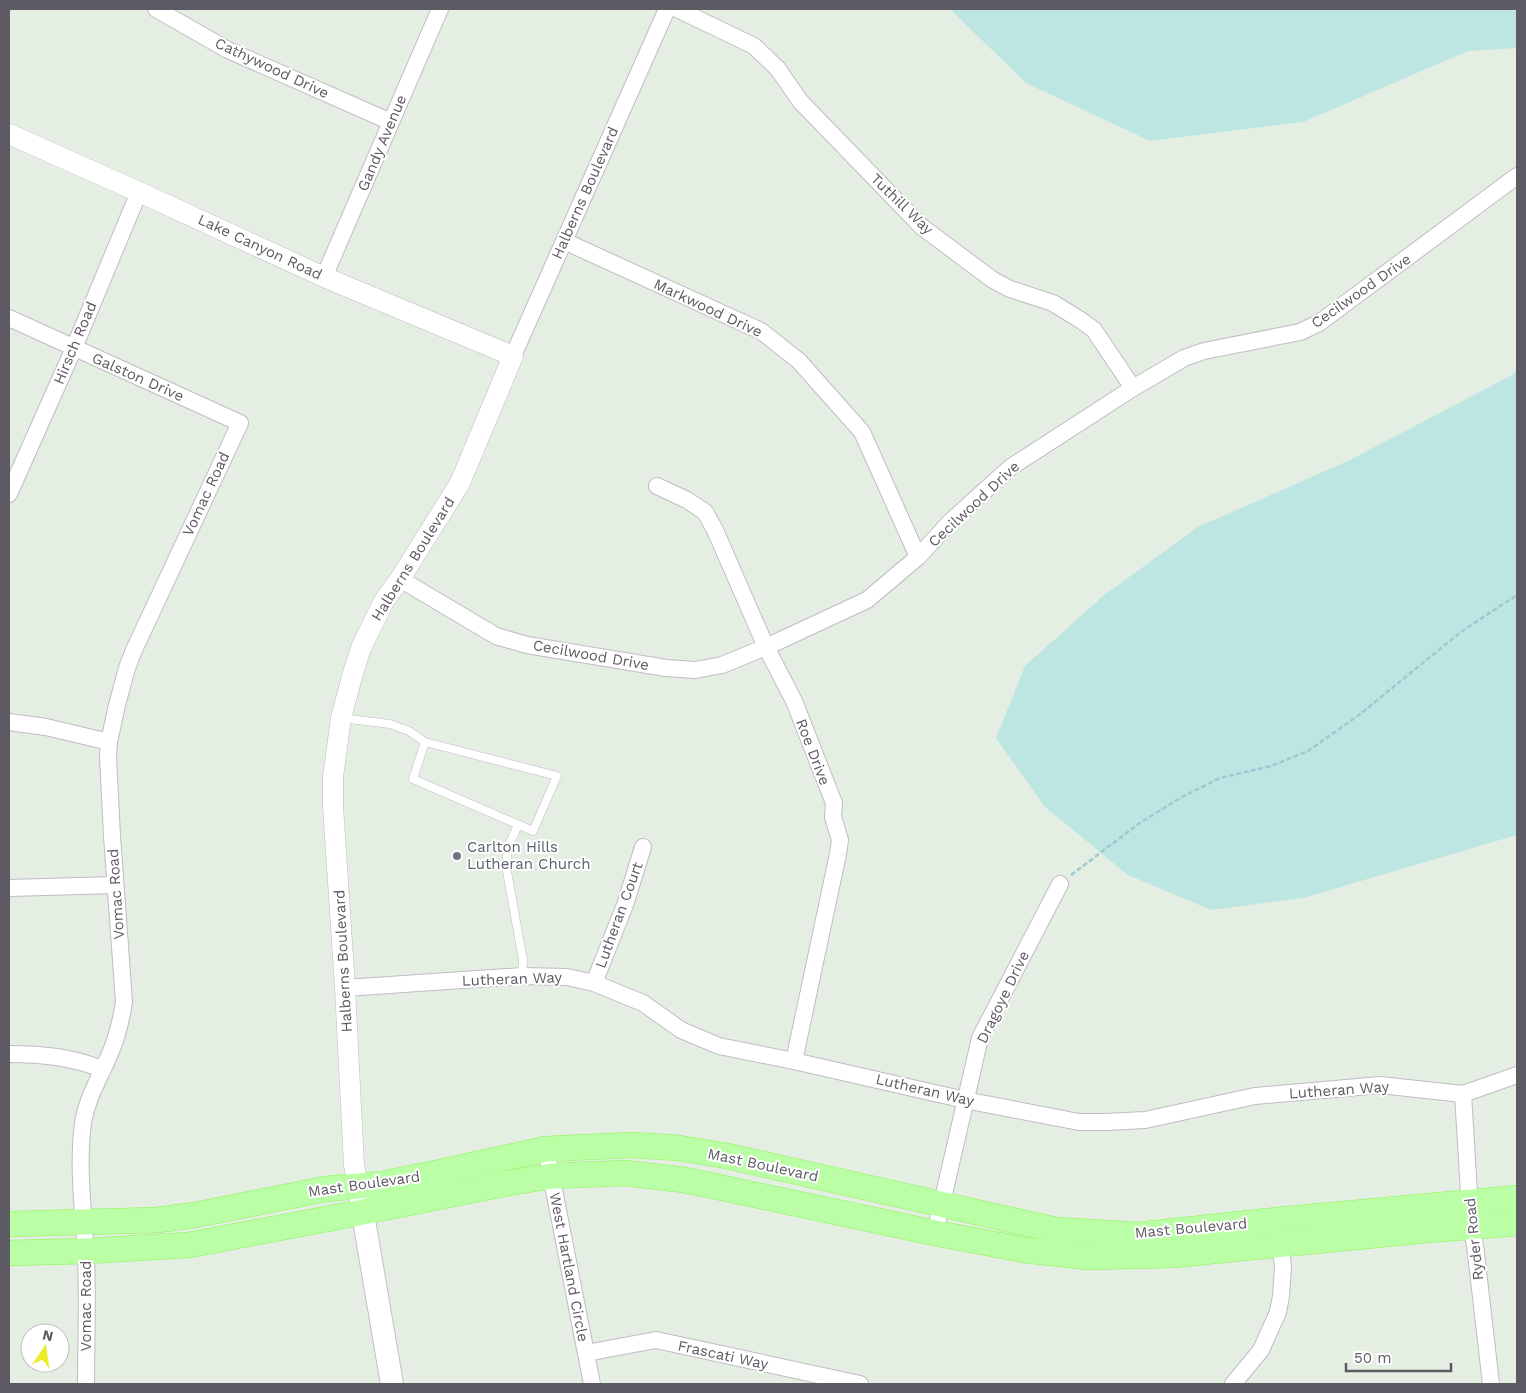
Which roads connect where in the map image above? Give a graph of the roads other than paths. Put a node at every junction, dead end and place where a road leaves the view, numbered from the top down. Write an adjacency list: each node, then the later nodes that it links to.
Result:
1 (156, 9): 5 (street, Cathywood Drive)
2 (440, 9): 5 (street, Gandy Avenue)
3 (667, 9): 9 (street, Halberns Boulevard)
4 (677, 9): 14 (street, Tuthill Way)
5 (391, 122): 10 (street, Gandy Avenue)
6 (9, 134): 8 (street, Lake Canyon Road)
7 (1517, 176): 14 (street, Cecilwood Drive)
8 (139, 192): 10 (street, Lake Canyon Road); 12 (street, Hirsch Road)
9 (564, 241): 13 (street, Halberns Boulevard); 18 (street, Markwood Drive)
10 (324, 276): 13 (street, Lake Canyon Road)
11 (9, 318): 12 (street, Galston Drive)
12 (74, 348): 15 (street, Galston Drive); 17 (street, Hirsch Road)
13 (513, 356): 19 (street, Halberns Boulevard)
14 (1133, 388): 18 (street, Cecilwood Drive)
15 (240, 423): 23 (street, Vomac Road)
16 (657, 486): 20 (street, Roe Drive)
17 (9, 494)
18 (918, 557): 20 (street, Cecilwood Drive)
19 (400, 579): 20 (street, Cecilwood Drive); 21 (street, Halberns Boulevard)
20 (766, 647): 34 (street, Roe Drive)
21 (341, 718): 24 (lane); 32 (street, Halberns Boulevard)
22 (9, 722): 23 (street)
23 (109, 742): 28 (street, Vomac Road)
24 (425, 742): 25 (lane); 25 (lane)
25 (518, 825): 30 (lane)
26 (643, 847): 31 (street, Lutheran Court)
27 (1060, 884): 38 (street, Dragoye Drive)
28 (115, 885): 29 (street); 35 (street, Vomac Road)
29 (9, 888)
30 (522, 976): 31 (street, Lutheran Way); 32 (street, Lutheran Way)
31 (594, 983): 34 (street, Lutheran Way)
32 (345, 988): 41 (street, Halberns Boulevard)
33 (9, 1054): 35 (street)
34 (794, 1061): 38 (street, Lutheran Way)
35 (102, 1069): 47 (street, Vomac Road)
36 (1517, 1075): 37 (street, Lutheran Way)
37 (1463, 1094): 38 (street, Lutheran Way); 45 (street, Ryder Road)
38 (965, 1100): 43 (street, Dragoye Drive)
39 (546, 1149): 40 (street, West Hartland Circle); 41 (main road, Mast Boulevard); 43 (main road, Mast Boulevard)
40 (552, 1176): 44 (main road, Mast Boulevard); 50 (main road, Mast Boulevard); 54 (street, West Hartland Circle)
41 (358, 1185): 44 (main road, Halberns Boulevard); 47 (main road, Mast Boulevard)
42 (1517, 1198): 45 (main road, Mast Boulevard)
43 (941, 1204): 46 (main road, Mast Boulevard); 50 (street, Dragoye Drive)
44 (363, 1212): 52 (main road, Mast Boulevard); 56 (main road, Halberns Boulevard)
45 (1470, 1214): 46 (main road, Mast Boulevard); 48 (main road, Mast Boulevard); 51 (main road, Mast Boulevard); 60 (street, Ryder Road)
46 (1278, 1220): 51 (street)
47 (83, 1222): 49 (main road, Mast Boulevard); 52 (street, Vomac Road)
48 (1517, 1223)
49 (9, 1224)
50 (935, 1233): 51 (main road, Mast Boulevard)
51 (1279, 1245): 59 (street)
52 (86, 1252): 53 (main road, Mast Boulevard); 55 (street, Vomac Road)
53 (9, 1253)
54 (586, 1353): 57 (street, West Hartland Circle); 58 (street, Frascati Way)
55 (86, 1384)
56 (392, 1384)
57 (592, 1384)
58 (860, 1384)
59 (1234, 1384)
60 (1491, 1384)

